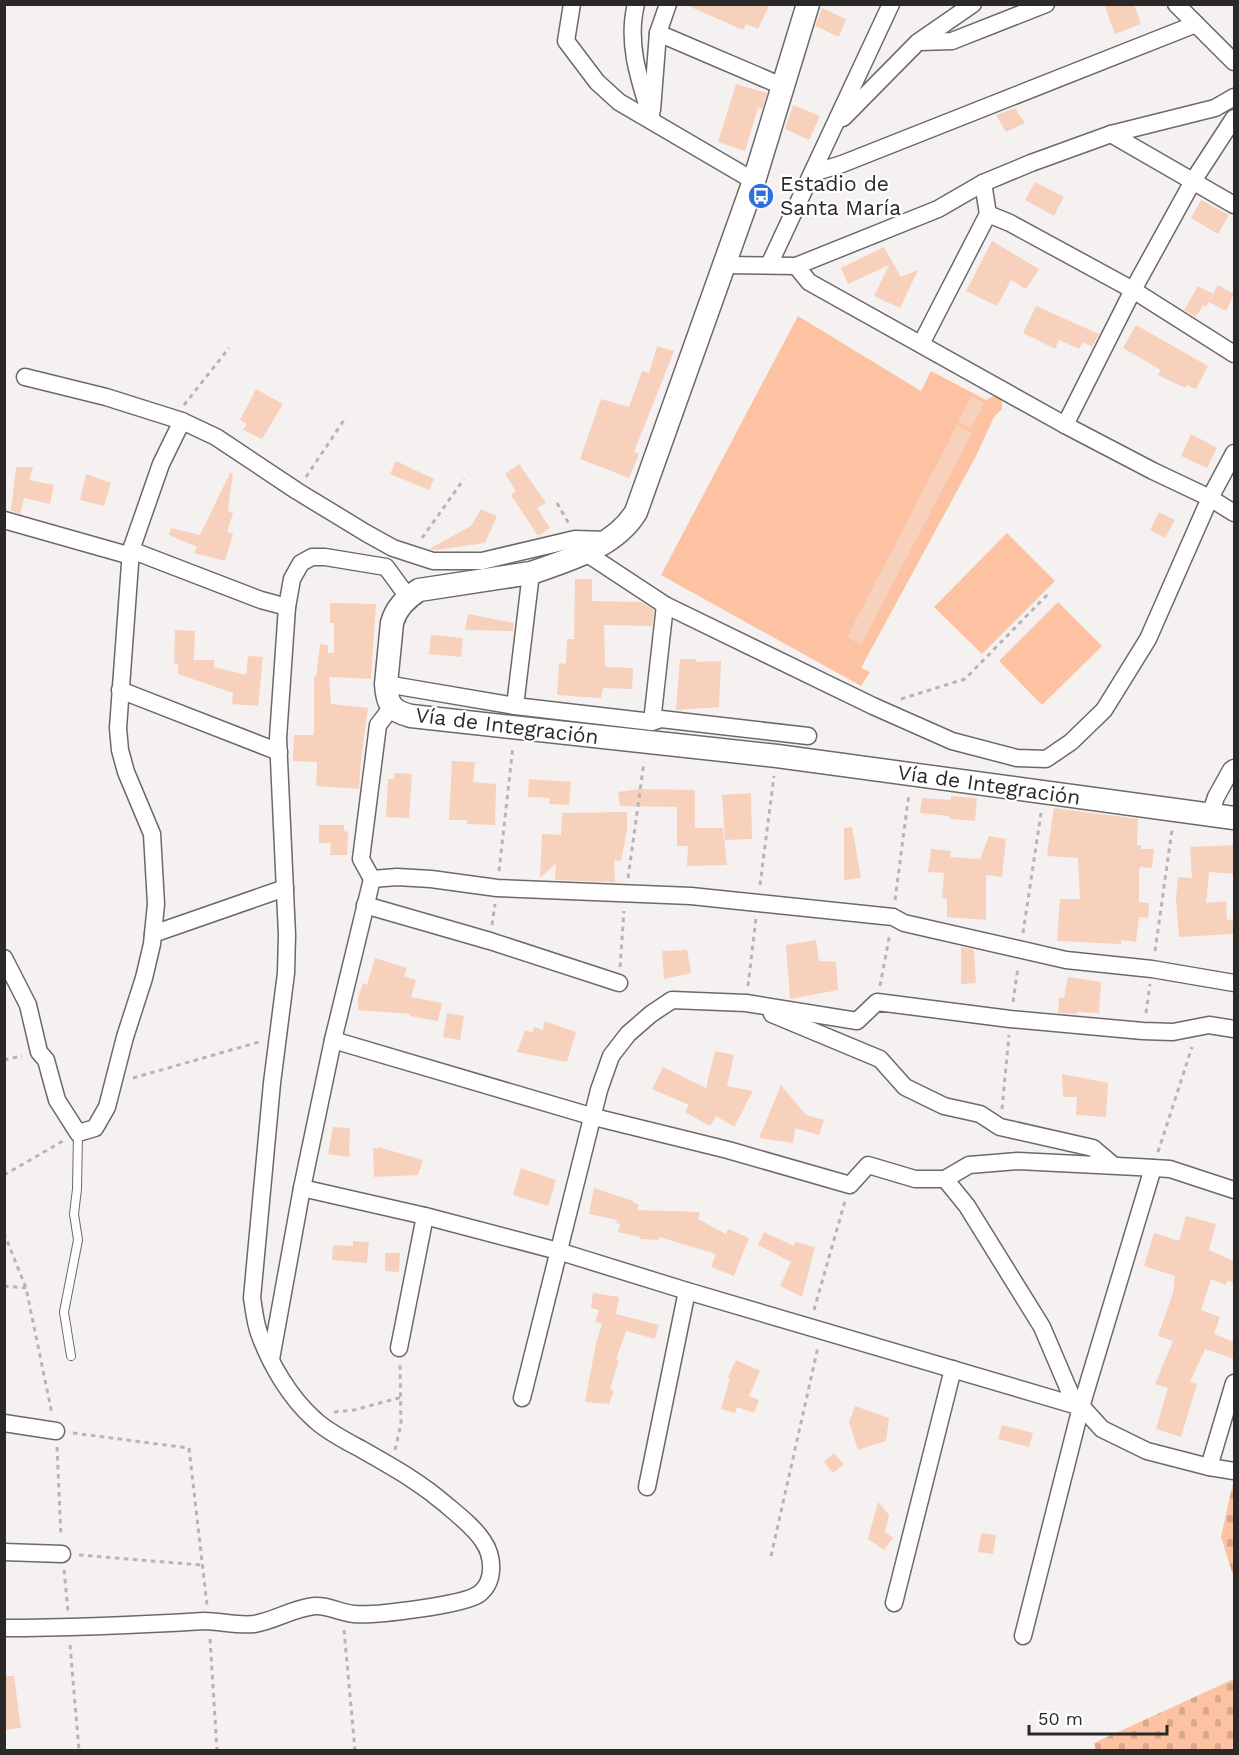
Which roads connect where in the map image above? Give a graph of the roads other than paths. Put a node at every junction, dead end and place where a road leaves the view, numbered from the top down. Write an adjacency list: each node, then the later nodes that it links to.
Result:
1 (572, 4): 16 (street)
2 (636, 4): 16 (street)
3 (668, 4): 10 (street)
4 (808, 4): 13 (main road)
5 (891, 4): 17 (street)
6 (1046, 4): 11 (street)
7 (1176, 4): 9 (street)
8 (971, 5): 11 (street)
9 (1196, 24): 12 (street); 19 (street)
10 (658, 33): 13 (street); 16 (street)
11 (918, 42): 17 (street)
12 (1234, 62)
13 (782, 86): 20 (main road)
14 (1234, 96): 18 (street)
15 (1234, 118): 21 (street)
16 (652, 120): 20 (street)
17 (834, 127): 19 (street)
18 (1111, 134): 21 (street); 22 (street)
19 (813, 173): 25 (street)
20 (754, 181): 26 (main road)
21 (1193, 181): 23 (street); 28 (street)
22 (983, 183): 24 (street); 27 (street)
23 (1234, 205)
24 (988, 214): 28 (street); 29 (street)
25 (769, 264): 26 (street); 27 (street)
26 (725, 265): 38 (main road)
27 (796, 266): 29 (street)
28 (1133, 290): 30 (street); 33 (street)
29 (921, 344): 33 (street)
30 (1234, 354)
31 (25, 376): 32 (street)
32 (177, 419): 38 (street); 39 (street)
33 (1065, 425): 35 (street)
34 (1234, 453): 35 (street)
35 (1210, 498): 36 (street); 42 (street)
36 (1234, 513)
37 (4, 520): 39 (street)
38 (580, 546): 40 (main road); 42 (street)
39 (131, 553): 43 (street); 45 (street)
40 (531, 573): 41 (main road); 47 (street)
41 (408, 597): 43 (street); 44 (main road, Vía de Integración)
42 (665, 605): 48 (street)
43 (287, 607): 50 (street)
44 (386, 684): 46 (main road, Vía de Integración); 47 (street)
45 (120, 690): 50 (street); 57 (street)
46 (392, 707): 47 (main road, Vía de Integración); 54 (street)
47 (515, 716): 48 (main road, Vía de Integración)
48 (649, 732): 49 (street); 52 (main road, Vía de Integración)
49 (808, 736)
50 (279, 752): 55 (street)
51 (1233, 766): 52 (street)
52 (1210, 815): 53 (main road, Vía de Integración)
53 (1234, 818)
54 (372, 879): 56 (street); 60 (street)
55 (285, 888): 57 (street); 76 (street)
56 (365, 905): 59 (street); 63 (street)
57 (153, 934): 65 (street)
58 (4, 958): 65 (street)
59 (619, 983)
60 (1234, 983)
61 (746, 1003): 62 (street); 64 (street); 66 (street)
62 (1234, 1029)
63 (333, 1040): 64 (street); 69 (street)
64 (594, 1117): 68 (street); 72 (street)
65 (78, 1133): 75 (lane)
66 (1113, 1165): 67 (street); 68 (street)
67 (1153, 1168): 70 (street); 80 (street)
68 (945, 1179): 80 (street)
69 (302, 1188): 71 (street); 76 (street)
70 (1234, 1190)
71 (425, 1216): 72 (street); 74 (street)
72 (558, 1251): 73 (street); 79 (street)
73 (687, 1291): 77 (street); 85 (street)
74 (399, 1348)
75 (71, 1356)
76 (271, 1359): 89 (street)
77 (953, 1369): 80 (street); 88 (street)
78 (1234, 1383): 83 (street)
79 (522, 1398)
80 (1081, 1407): 83 (street); 90 (street)
81 (4, 1423): 82 (street)
82 (56, 1431)
83 (1209, 1467): 84 (street)
84 (1234, 1471)
85 (647, 1487)
86 (4, 1552): 87 (street)
87 (62, 1554)
88 (894, 1603)
89 (4, 1628)
90 (1023, 1636)

